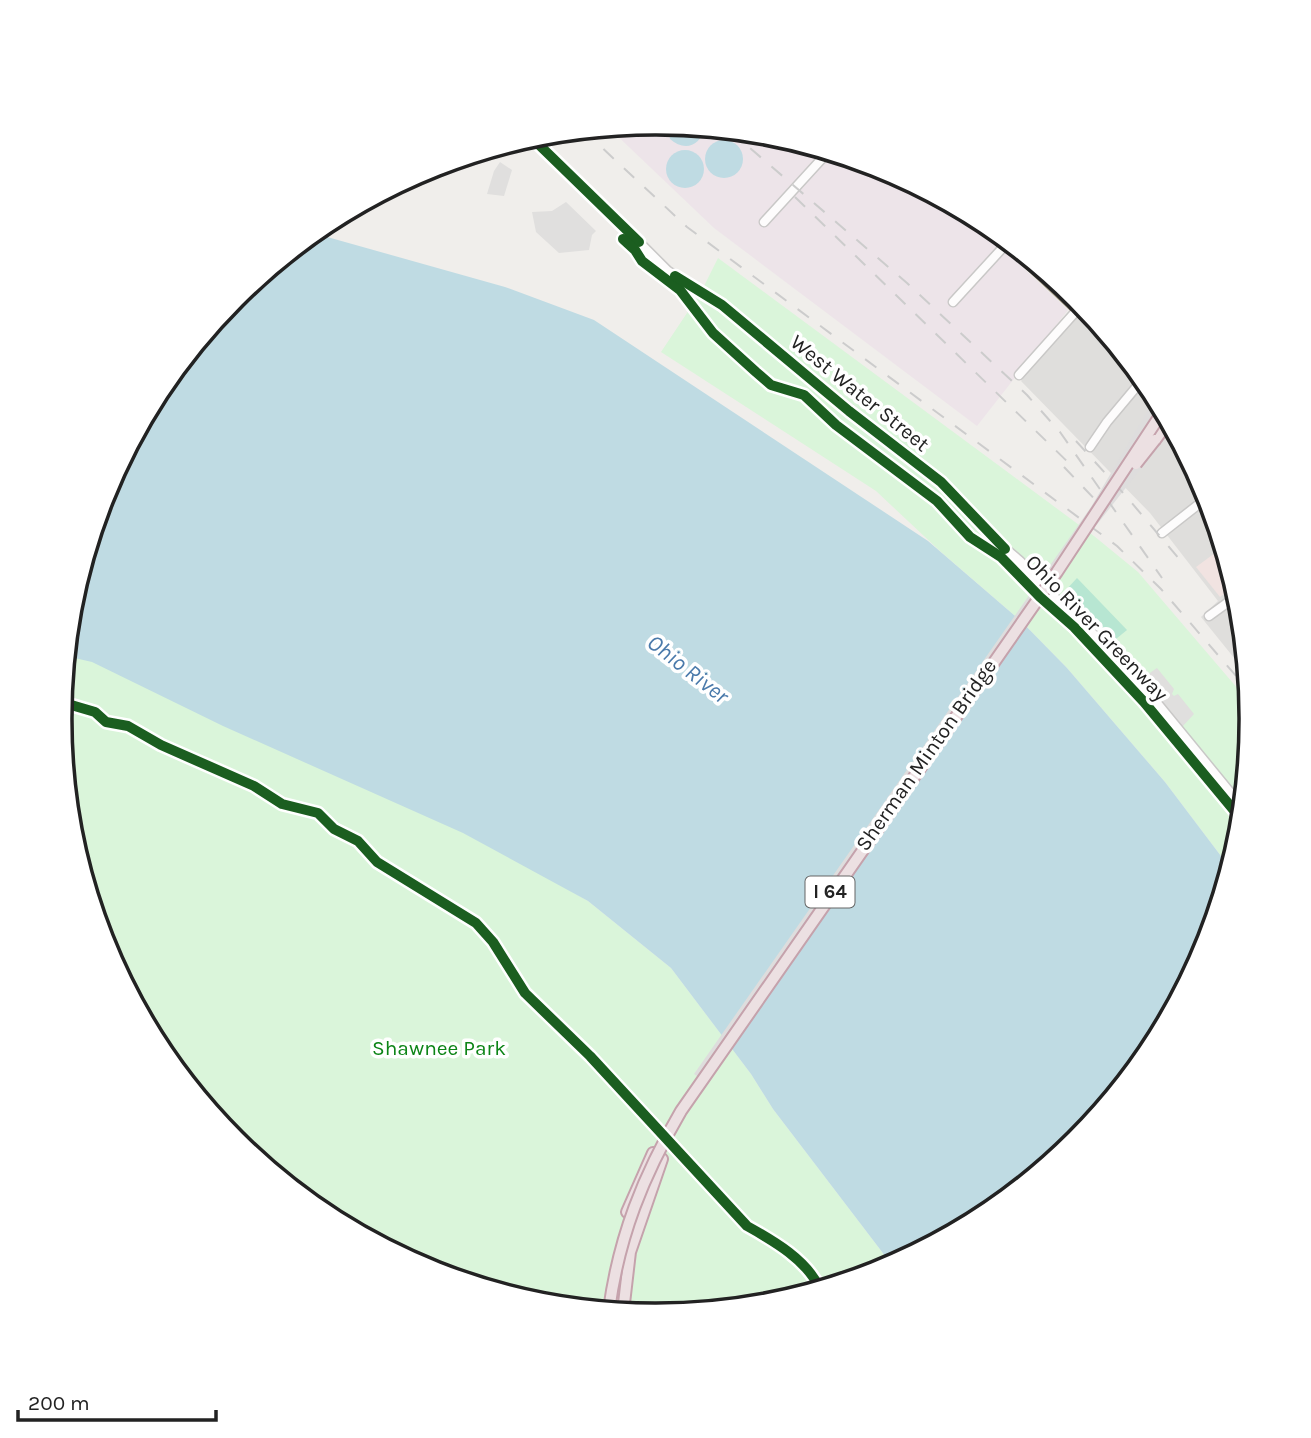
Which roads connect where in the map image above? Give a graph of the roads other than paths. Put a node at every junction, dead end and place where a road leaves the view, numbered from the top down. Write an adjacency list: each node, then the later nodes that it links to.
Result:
1 (821, 159): 2 (street)
2 (764, 222)
3 (637, 240): 17 (street, West Water Street)
4 (1001, 249): 5 (street)
5 (953, 302)
6 (1075, 313): 7 (street)
7 (1019, 375)
8 (1136, 388): 12 (street)
9 (1156, 418): 18 (highway, Sherman Minton Bridge / I 64, bridge)
10 (1156, 419): 19 (highway, bridge)
11 (1162, 430): 20 (highway, Sherman Minton Bridge / I 64, bridge)
12 (1090, 447)
13 (1198, 505): 14 (street)
14 (1162, 533)
15 (1227, 602): 16 (street)
16 (1209, 616)
17 (1234, 797)
18 (608, 1301)
19 (609, 1301)
20 (624, 1302)

